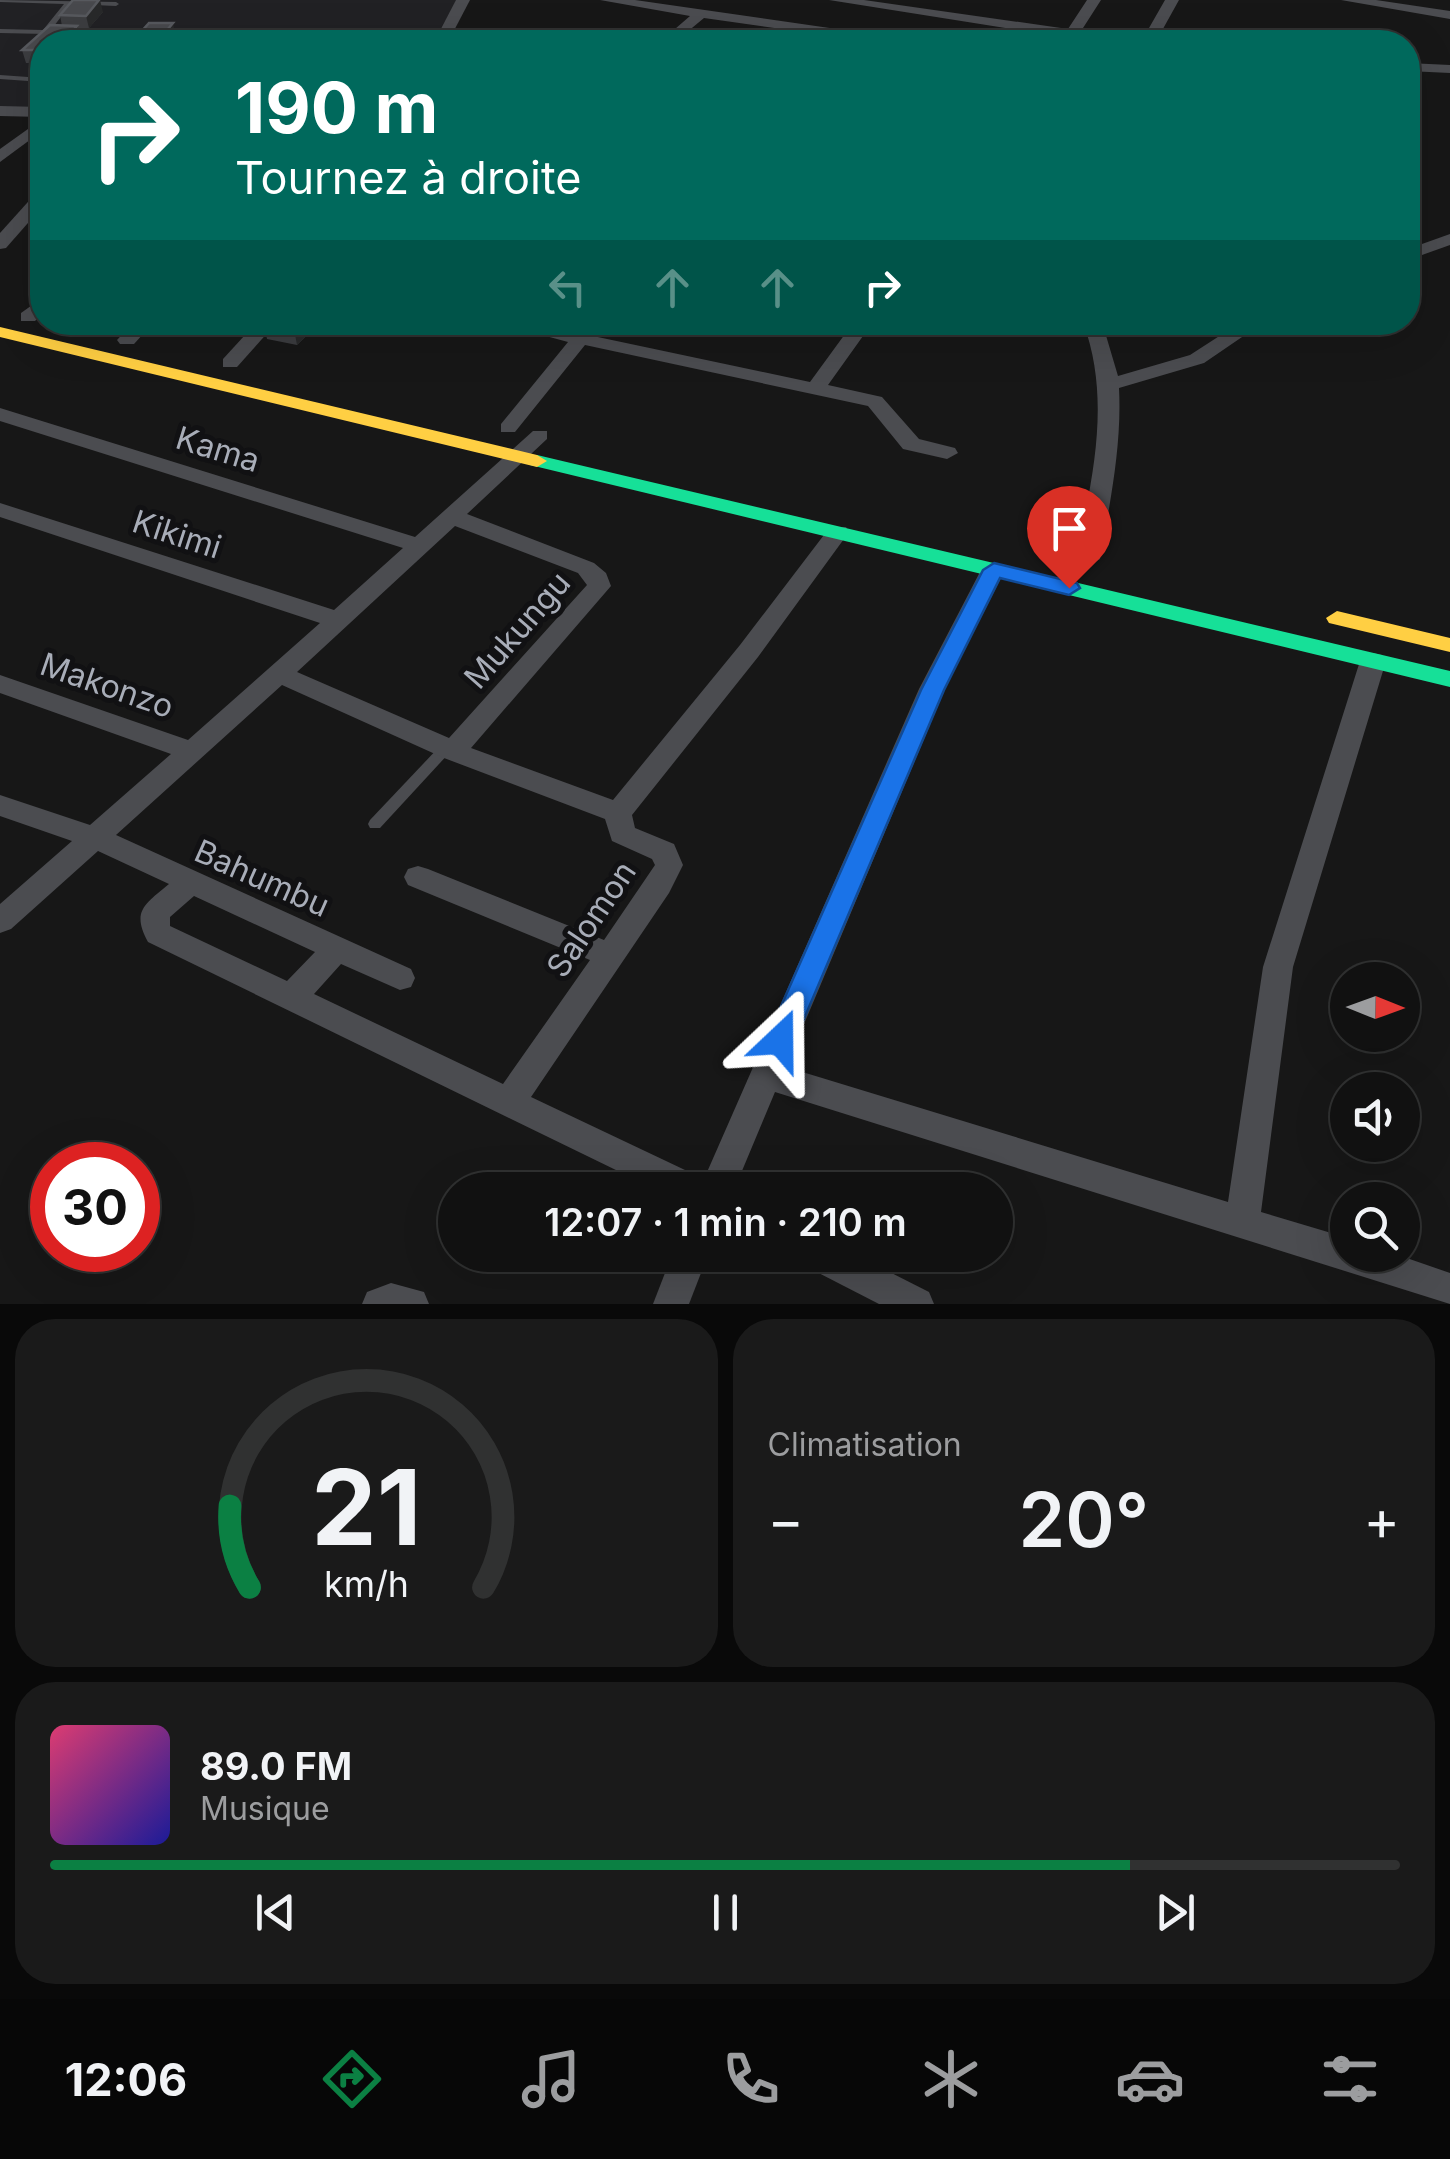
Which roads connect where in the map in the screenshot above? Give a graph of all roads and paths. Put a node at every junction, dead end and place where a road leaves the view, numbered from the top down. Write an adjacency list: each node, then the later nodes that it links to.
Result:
1 (0, 0): 9 (lane)
2 (462, 0): 15 (street)
3 (608, 0): 12 (street)
4 (839, 0): 19 (street); 20 (street)
5 (1071, 0): 8 (street)
6 (1172, 0): 22 (street)
7 (1348, 0): 11 (street)
8 (1093, 2): 21 (street)
9 (69, 3): 10 (lane); 14 (lane)
10 (116, 4)
11 (1450, 15)
12 (699, 16): 13 (street); 16 (street)
13 (779, 26): 17 (street); 18 (street)
14 (46, 30)
15 (448, 30)
16 (681, 30)
17 (774, 30)
18 (806, 30)
19 (814, 30)
20 (1021, 30)
21 (1075, 30)
22 (1154, 30)
23 (0, 31): 24 (lane)
24 (30, 32)
25 (0, 77): 26 (lane)
26 (30, 79)
27 (0, 111): 28 (street)
28 (30, 112)
29 (30, 133): 30 (street)
30 (0, 156)
31 (30, 210): 33 (street)
32 (1450, 239): 34 (street)
33 (0, 244)
34 (1420, 250)
35 (0, 310): 36 (highway)
36 (30, 313)
37 (0, 332): 56 (highway)
38 (106, 335): 47 (highway)
39 (132, 335): 47 (street)
40 (256, 335): 48 (street)
41 (564, 335): 46 (street)
42 (581, 335): 46 (street)
43 (854, 335): 51 (street)
44 (1099, 335): 50 (street)
45 (1234, 335): 50 (street)
46 (578, 338): 51 (street); 53 (street)
47 (127, 340): 48 (highway)
48 (230, 363): 49 (highway)
49 (268, 372)
50 (1108, 384): 61 (street)
51 (814, 389): 55 (street)
52 (0, 414): 60 (street, Kama)
53 (499, 426): 54 (highway)
54 (549, 437): 56 (street)
55 (947, 453)
56 (520, 455): 58 (street); 59 (highway)
57 (0, 510): 64 (street, Kikimi)
58 (452, 517): 60 (street); 70 (street, Mukungu)
59 (838, 532): 62 (highway); 73 (street, Salomon)
60 (416, 545): 64 (street)
61 (1088, 559)
62 (994, 570): 66 (highway); 83 (street)
63 (1317, 614): 65 (highway)
64 (334, 619): 67 (street)
65 (1450, 644)
66 (1373, 660): 68 (highway); 87 (street)
67 (280, 674): 70 (street); 71 (street)
68 (1450, 679)
69 (0, 684): 71 (street, Makonzo)
70 (449, 750): 73 (street); 74 (lane)
71 (191, 751): 75 (street)
72 (0, 805): 75 (street, Bahumbu)
73 (618, 813): 80 (street, Salomon)
74 (374, 824)
75 (96, 838): 77 (street, Bahumbu); 78 (street)
76 (418, 877): 80 (street)
77 (189, 884): 79 (street, Bahumbu); 82 (street)
78 (0, 920)
79 (336, 950): 81 (street, Bahumbu); 82 (street)
80 (608, 954): 84 (street, Salomon)
81 (400, 978)
82 (290, 998): 84 (street)
83 (765, 1075): 86 (street); 87 (street)
84 (508, 1103): 85 (street)
85 (654, 1172)
86 (724, 1172)
87 (1244, 1219): 88 (street)
88 (1330, 1249)
89 (683, 1272): 95 (street)
90 (853, 1272): 96 (street)
91 (1398, 1272): 92 (street)
92 (1450, 1290)
93 (380, 1304): 94 (street)
94 (411, 1304)
95 (670, 1304)
96 (916, 1304)

